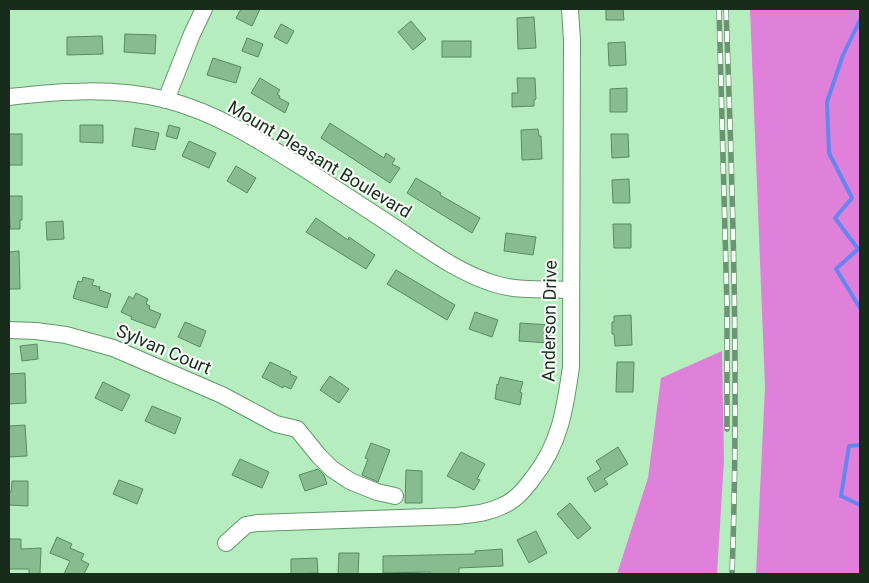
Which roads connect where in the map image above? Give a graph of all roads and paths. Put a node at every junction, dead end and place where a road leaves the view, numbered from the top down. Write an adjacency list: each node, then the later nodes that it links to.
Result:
1 (204, 9): 4 (street)
2 (570, 9): 5 (street, Anderson Drive)
3 (9, 97): 4 (street, Mount Pleasant Boulevard)
4 (166, 100): 5 (street, Mount Pleasant Boulevard)
5 (571, 290): 8 (street, Anderson Drive)
6 (9, 330): 7 (street, Sylvan Court)
7 (395, 496)
8 (226, 543)

